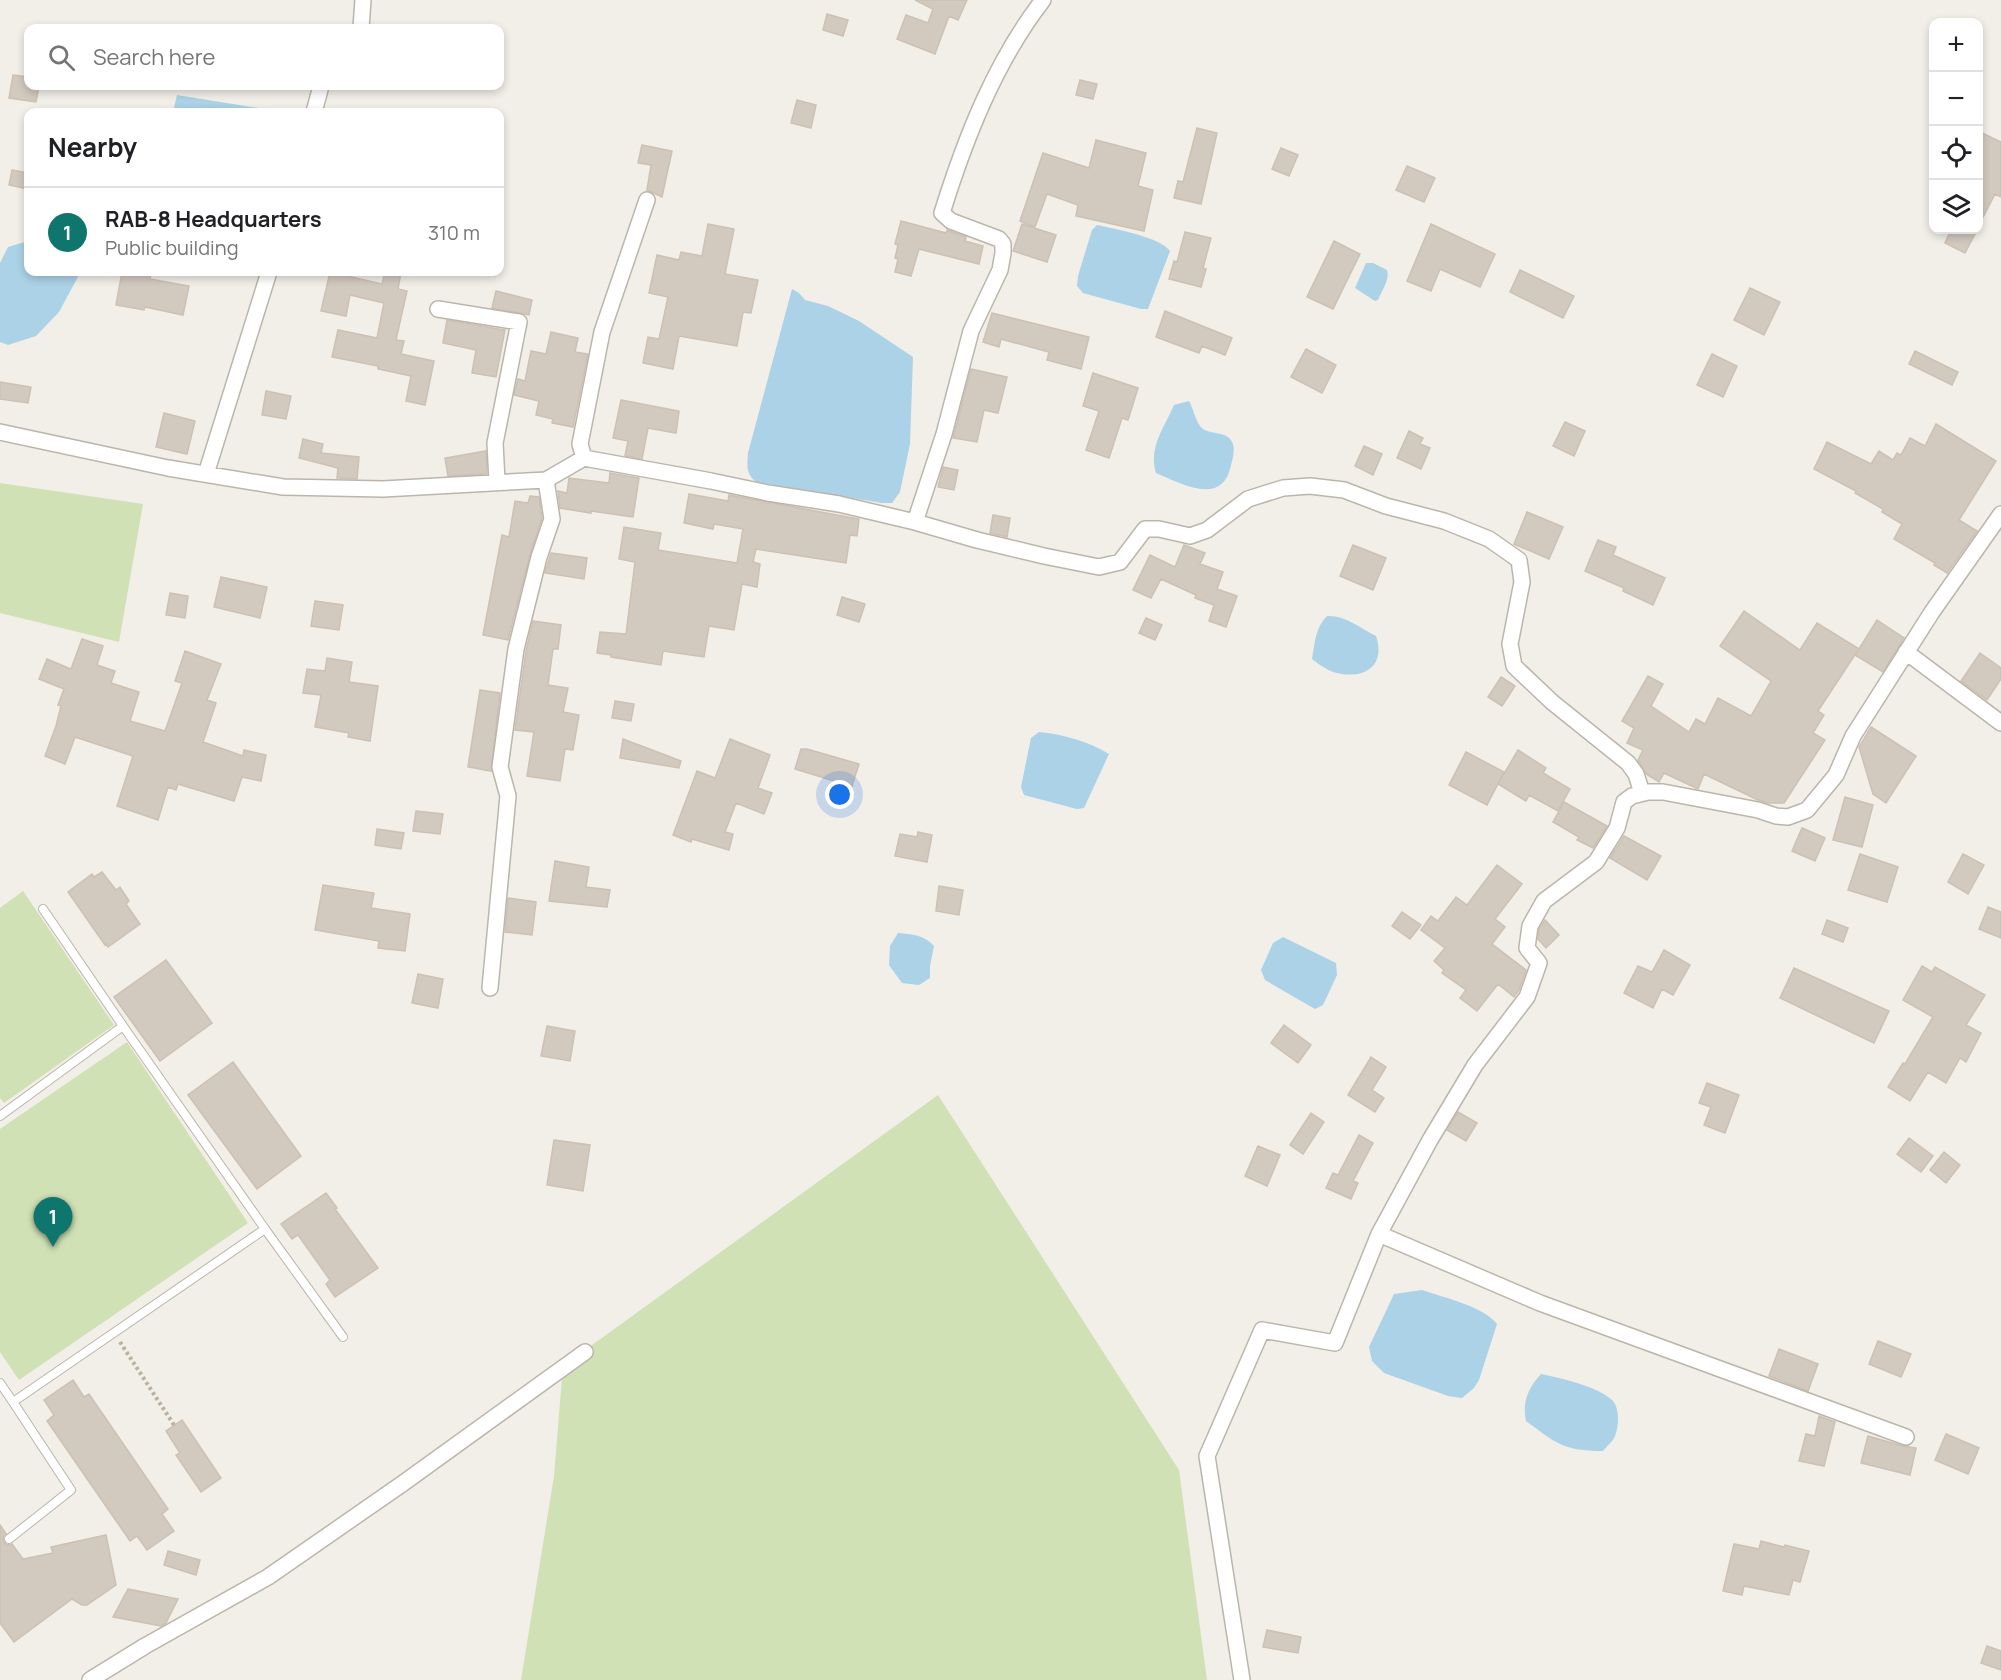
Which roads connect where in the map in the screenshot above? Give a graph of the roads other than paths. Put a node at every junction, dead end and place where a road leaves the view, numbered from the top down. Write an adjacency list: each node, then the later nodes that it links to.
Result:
1 (363, 0): 3 (street)
2 (1043, 0): 15 (street)
3 (361, 24)
4 (320, 90): 5 (street)
5 (315, 108)
6 (646, 200): 10 (street)
7 (268, 276): 11 (street)
8 (438, 309): 13 (street)
9 (0, 432): 11 (street)
10 (584, 458): 12 (street); 15 (street)
11 (206, 474): 13 (street)
12 (546, 480): 13 (street); 20 (street)
13 (497, 481)
14 (2001, 513): 16 (street)
15 (915, 522): 18 (street)
16 (1906, 652): 17 (street); 18 (street)
17 (2001, 723)
18 (1642, 793): 24 (street)
19 (44, 909): 21 (lane)
20 (490, 988)
21 (123, 1026): 22 (lane); 23 (lane)
22 (0, 1116)
23 (265, 1229): 25 (lane); 28 (lane)
24 (1379, 1234): 29 (street); 32 (street)
25 (343, 1337)
26 (585, 1352): 31 (street)
27 (0, 1383): 28 (lane)
28 (13, 1402): 30 (lane)
29 (1906, 1437)
30 (9, 1539)
31 (90, 1680)
32 (1242, 1680)

